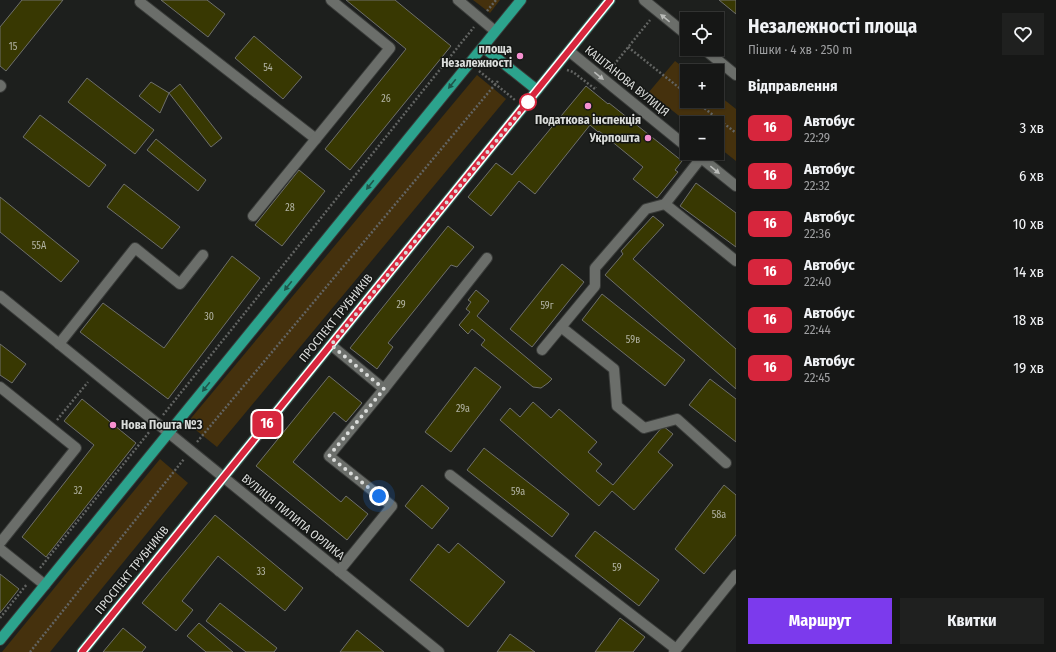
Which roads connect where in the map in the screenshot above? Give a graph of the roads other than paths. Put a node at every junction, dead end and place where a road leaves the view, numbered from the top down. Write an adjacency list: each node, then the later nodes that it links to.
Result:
1 (331, 0): 14 (street)
2 (458, 0): 8 (street)
3 (521, 0): 8 (main road)
4 (610, 0): 10 (main road, ПРОСПЕКТ ТРУБНИКІВ)
5 (646, 1): 7 (street, one-way to 5)
6 (140, 2): 14 (street)
7 (680, 30)
8 (496, 31): 9 (main road)
9 (482, 47): 13 (main road); 31 (main road, one-way to 31)
10 (569, 51): 13 (main road, ПРОСПЕКТ ТРУБНИКІВ); 15 (street, КАШТАНОВА ВУЛИЦЯ, one-way to 15)
11 (713, 56): 12 (street)
12 (736, 75)
13 (537, 90): 27 (main road, ПРОСПЕКТ ТРУБНИКІВ)
14 (316, 139): 20 (street)
15 (680, 141)
16 (695, 160): 19 (street)
17 (703, 160): 18 (street, one-way to 18)
18 (736, 186)
19 (666, 204): 23 (street); 25 (street)
20 (253, 216)
21 (203, 255): 26 (street)
22 (487, 258): 30 (street)
23 (736, 261)
24 (0, 296): 26 (street, ВУЛИЦЯ ПИЛИПА ОРЛИКА)
25 (561, 327): 28 (street); 32 (street)
26 (58, 344): 31 (street, ВУЛИЦЯ ПИЛИПА ОРЛИКА)
27 (331, 345): 30 (street); 34 (main road, ПРОСПЕКТ ТРУБНИКІВ)
28 (542, 350)
29 (0, 387): 35 (street)
30 (384, 389): 37 (street)
31 (168, 433): 34 (street, ВУЛИЦЯ ПИЛИПА ОРЛИКА); 39 (main road)
32 (726, 463)
33 (450, 475): 41 (street)
34 (223, 478): 37 (street, ВУЛИЦЯ ПИЛИПА ОРЛИКА); 42 (main road, ПРОСПЕКТ ТРУБНИКІВ)
35 (0, 544)
36 (0, 549): 39 (street)
37 (339, 571): 43 (street, ВУЛИЦЯ ПИЛИПА ОРЛИКА)
38 (736, 575): 41 (street)
39 (45, 585): 40 (main road)
40 (0, 640)
41 (675, 650)
42 (82, 652)
43 (439, 652)

